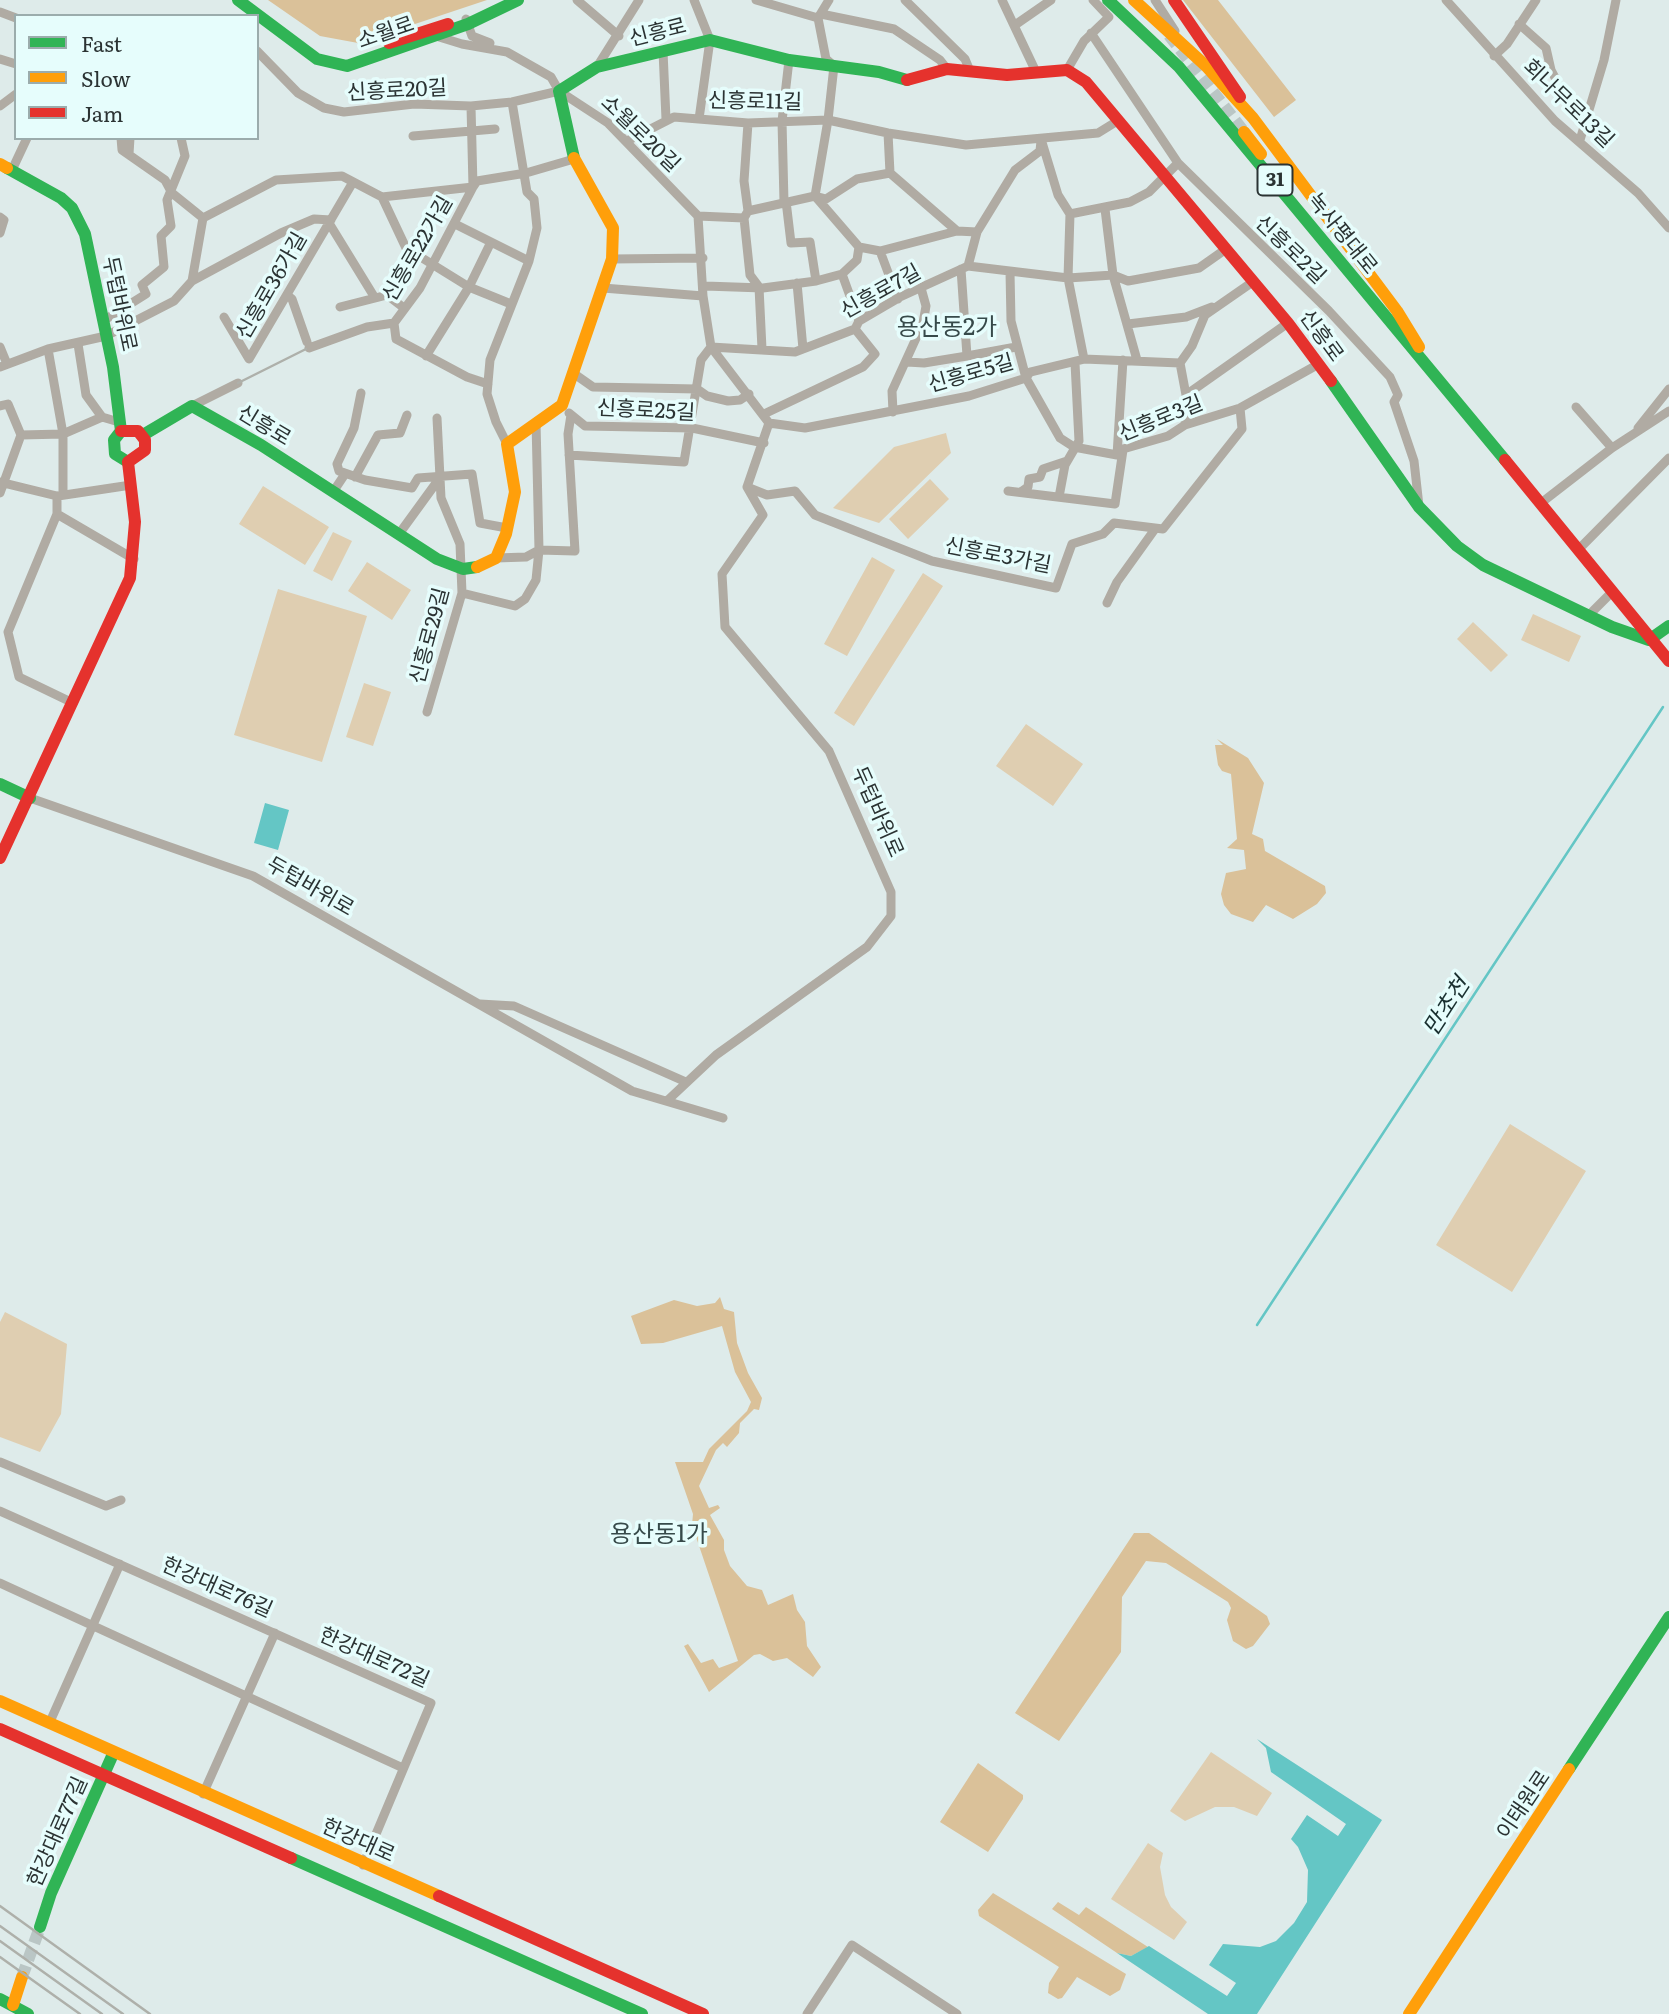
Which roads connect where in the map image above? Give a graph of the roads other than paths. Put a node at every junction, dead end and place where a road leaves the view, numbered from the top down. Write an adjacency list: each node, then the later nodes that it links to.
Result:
1 (238, 0): 21 (main road, 소월로)
2 (246, 0): 24 (main road, 소월로)
3 (510, 0): 24 (main road, 소월로)
4 (518, 0): 24 (main road, 소월로)
5 (577, 0): 29 (street)
6 (639, 0): 29 (street)
7 (694, 0): 30 (street)
8 (757, 0): 23 (street)
9 (830, 0): 23 (street)
10 (905, 0): 41 (street)
11 (1002, 0): 26 (street)
12 (1051, 0): 26 (street)
13 (1093, 0): 27 (street)
14 (1108, 0): 103 (main road, 녹사평대로 / 31)
15 (1134, 0): 34 (main road, 녹사평대로 / 31)
16 (1155, 0): 34 (street)
17 (1174, 0): 46 (main road)
18 (1536, 0): 25 (street)
19 (1616, 0): 52 (street)
20 (1448, 1): 35 (street, 회나무로13길)
21 (256, 14)
22 (259, 16): 28 (main road, 소월로)
23 (820, 16): 37 (street); 39 (street)
24 (467, 22): 28 (main road, 소월로); 32 (street)
25 (1519, 24): 35 (street); 52 (street)
26 (1015, 26): 42 (street)
27 (1091, 33): 40 (street); 68 (street, 신흥로2길)
28 (436, 36): 32 (street, 소월로20길)
29 (619, 36): 38 (street)
30 (710, 40): 31 (main road, 신흥로); 36 (main road, 신흥로); 48 (street)
31 (663, 51): 38 (main road, 신흥로); 47 (street)
32 (507, 52): 43 (street, 소월로20길)
33 (259, 53): 45 (street, 신흥로20길)
34 (1193, 54): 46 (main road, 녹사평대로 / 31)
35 (1494, 56): 64 (street, 회나무로13길)
36 (789, 60): 37 (main road, 신흥로); 51 (street)
37 (834, 66): 39 (main road, 신흥로); 49 (street)
38 (597, 67): 43 (main road, 신흥로)
39 (947, 69): 41 (main road, 신흥로)
40 (1067, 70): 42 (main road, 신흥로); 50 (main road, 신흥로)
41 (970, 71): 42 (main road, 신흥로)
42 (1036, 72)
43 (559, 91): 44 (street, 신흥로20길); 65 (street, 소월로20길); 67 (main road)
44 (512, 102): 45 (street, 신흥로20길); 70 (street)
45 (471, 106): 55 (street)
46 (1253, 118): 145 (main road, 녹사평대로 / 31)
47 (666, 119): 48 (street, 신흥로11길); 65 (street, 신흥로11길)
48 (699, 119): 53 (street, 신흥로11길)
49 (828, 120): 51 (street, 신흥로11길); 57 (street, 신흥로11길); 76 (street)
50 (1119, 120): 59 (street, 신흥로11길); 72 (main road, 신흥로)
51 (782, 121): 53 (street, 신흥로11길); 78 (street)
52 (1584, 121): 64 (street)
53 (748, 123): 80 (street)
54 (495, 129): 55 (street)
55 (471, 131): 58 (street); 74 (street)
56 (1244, 132): 103 (main road)
57 (888, 133): 59 (street, 신흥로11길); 71 (street)
58 (413, 136)
59 (1041, 139): 81 (street); 89 (street)
60 (25, 140): 69 (street)
61 (121, 140): 66 (street)
62 (130, 140): 66 (street)
63 (181, 140): 75 (street)
64 (1580, 140): 87 (street, 회나무로13길)
65 (627, 141): 82 (street, 소월로20길)
66 (129, 154): 75 (street)
67 (574, 159): 70 (street); 96 (main road)
68 (1178, 163): 72 (street); 198 (street, 신흥로2길)
69 (5, 165): 122 (main road, 두텁바위로)
70 (526, 173): 74 (street); 97 (street)
71 (890, 173): 76 (street); 88 (street)
72 (1166, 179): 79 (street); 93 (main road, 신흥로)
73 (353, 182): 77 (street); 84 (street); 85 (street, 신흥로36가길)
74 (473, 187): 77 (street); 86 (street, 신흥로22가길)
75 (172, 193): 84 (street); 122 (street)
76 (815, 196): 78 (street); 92 (street)
77 (382, 197): 98 (street)
78 (785, 202): 80 (street); 106 (street)
79 (1105, 209): 81 (street); 102 (street)
80 (746, 214): 82 (street); 110 (street)
81 (1070, 214): 104 (street)
82 (698, 216): 95 (street)
83 (0, 217): 90 (street)
84 (203, 218): 105 (street)
85 (330, 222): 105 (street); 114 (street, 신흥로36가길); 115 (street, 신흥로36가길)
86 (455, 224): 91 (street); 98 (street, 신흥로22가길)
87 (1669, 228)
88 (957, 231): 89 (street); 94 (street)
89 (978, 232): 99 (street)
90 (0, 233)
91 (491, 242): 97 (street); 109 (street)
92 (859, 247): 94 (street); 101 (street)
93 (1226, 249): 102 (street); 107 (main road, 신흥로)
94 (880, 251): 116 (street)
95 (703, 258): 96 (street); 113 (street)
96 (612, 259): 111 (main road)
97 (528, 261): 117 (street)
98 (432, 263): 109 (street); 120 (street, 신흥로22가길)
99 (964, 267): 100 (street); 112 (street, 신흥로7길); 136 (street)
100 (1010, 272): 104 (street); 131 (street)
101 (842, 274): 106 (street); 126 (street)
102 (1113, 275): 104 (street); 125 (street)
103 (1353, 277): 145 (main road, 녹사평대로 / 31)
104 (1068, 278): 137 (street)
105 (192, 281): 127 (street)
106 (816, 281): 108 (street)
107 (1254, 281): 119 (street); 124 (main road, 신흥로)
108 (797, 283): 110 (street); 134 (street)
109 (469, 287): 117 (street); 135 (street)
110 (760, 287): 113 (street); 133 (street)
111 (603, 288): 113 (street); 146 (main road)
112 (921, 288): 116 (street, 신흥로7길); 140 (street)
113 (704, 291): 130 (street)
114 (287, 295): 121 (street, 신흥로36가길); 123 (street, 신흥로22가길)
115 (375, 298): 118 (street); 120 (street)
116 (898, 299): 126 (street, 신흥로7길)
117 (511, 304): 149 (street)
118 (340, 307)
119 (1213, 307): 125 (street); 142 (street)
120 (404, 308): 123 (street, 신흥로22가길)
121 (224, 317)
122 (103, 321): 127 (main road, 두텁바위로)
123 (394, 323): 135 (street)
124 (1288, 323): 144 (main road, 신흥로); 154 (street)
125 (1128, 324): 139 (street)
126 (857, 325): 134 (street, 신흥로7길); 162 (street)
127 (106, 336): 128 (street); 170 (main road, 두텁바위로)
128 (78, 344): 132 (street); 165 (street)
129 (0, 347): 143 (street)
130 (711, 347): 133 (street, 신흥로7길); 150 (street); 153 (street)
131 (1016, 347): 136 (street); 147 (street)
132 (48, 349): 143 (street); 173 (street)
133 (762, 349): 134 (street, 신흥로7길)
134 (803, 349)
135 (426, 356): 149 (street)
136 (967, 356): 140 (street)
137 (1084, 359): 138 (street, 신흥로5길); 141 (street, 신흥로5길)
138 (1123, 359): 139 (street, 신흥로5길); 180 (street)
139 (1137, 360): 142 (street, 신흥로5길)
140 (907, 362): 161 (street)
141 (1075, 363): 147 (street, 신흥로5길); 178 (street)
142 (1180, 363): 154 (street)
143 (4, 365)
144 (1317, 365): 159 (street, 신흥로3길); 198 (main road, 신흥로)
145 (1431, 370): 196 (main road, 녹사평대로 / 31)
146 (573, 373): 150 (street); 155 (main road)
147 (1026, 378): 161 (street, 신흥로5길); 178 (street)
148 (238, 383): 156 (street)
149 (488, 384): 176 (street)
150 (697, 389): 153 (street); 171 (street)
151 (1669, 389): 172 (street)
152 (361, 393): 185 (street)
153 (748, 394): 162 (street)
154 (1186, 396): 169 (street)
155 (562, 405): 164 (street, 신흥로25길); 167 (main road)
156 (192, 406): 175 (main road); 192 (main road, 신흥로)
157 (0, 407): 174 (street)
158 (1576, 407): 179 (street)
159 (1240, 408): 169 (street, 신흥로3길); 202 (street)
160 (1669, 411): 172 (street)
161 (893, 412): 168 (street, 신흥로5길)
162 (764, 414): 168 (street)
163 (407, 415): 186 (street)
164 (571, 415): 171 (street, 신흥로25길); 181 (street, 신흥로25길)
165 (102, 416): 170 (street); 173 (street)
166 (437, 418): 187 (street, 신흥로29길)
167 (536, 422): 176 (main road); 205 (street)
168 (769, 424): 177 (street)
169 (1185, 425): 180 (street, 신흥로3길)
170 (120, 426): 175 (main road); 184 (main road, 두텁바위로)
171 (692, 428): 177 (street, 신흥로25길); 181 (street)
172 (1639, 430): 179 (street)
173 (63, 434): 174 (street); 194 (street)
174 (22, 435): 189 (street)
175 (143, 435): 184 (main road)
176 (507, 443): 201 (main road)
177 (764, 443): 190 (street)
178 (1074, 447): 180 (street, 신흥로3길); 183 (street)
179 (1612, 448): 196 (street)
180 (1120, 452): 197 (street)
181 (569, 455): 205 (street, 신흥로25길)
182 (1669, 458): 204 (street)
183 (1067, 461): 193 (street); 195 (street)
184 (128, 462): 188 (main road, 두텁바위로)
185 (345, 474): 186 (street); 192 (street)
186 (355, 477): 187 (street)
187 (441, 477): 201 (street); 203 (street); 208 (street, 신흥로29길)
188 (131, 485): 194 (street); 207 (main road, 두텁바위로)
189 (2, 487): 194 (street)
190 (747, 487): 200 (street, 신흥로3가길); 224 (street, 두텁바위로)
191 (1008, 491): 193 (street)
192 (333, 492): 203 (main road, 신흥로)
193 (1021, 492): 195 (street)
194 (60, 496): 199 (street)
195 (1059, 497): 197 (street)
196 (1541, 503): 204 (main road, 녹사평대로 / 31)
197 (1115, 504): 200 (street)
198 (1419, 507): 212 (main road, 신흥로)
199 (57, 514): 207 (street); 214 (street)
200 (1114, 523): 202 (street)
201 (507, 528): 206 (main road)
202 (1155, 529): 211 (street)
203 (399, 534): 208 (main road, 신흥로)
204 (1579, 549): 210 (main road, 녹사평대로 / 31)
205 (539, 550): 206 (street); 209 (street)
206 (496, 558): 208 (main road)
207 (134, 559): 217 (main road, 두텁바위로)
208 (463, 569): 209 (street, 신흥로29길)
209 (462, 593): 218 (street, 신흥로29길)
210 (1611, 593): 212 (street); 215 (main road, 녹사평대로 / 31)
211 (1107, 603)
212 (1587, 617): 215 (main road, 신흥로)
213 (1669, 626): 215 (main road)
214 (4, 633): 217 (street)
215 (1649, 640): 216 (main road, 녹사평대로 / 31)
216 (1669, 661)
217 (73, 703): 220 (main road, 두텁바위로)
218 (427, 712)
219 (0, 784): 220 (main road)
220 (30, 798): 221 (main road, 두텁바위로); 223 (street, 두텁바위로)
221 (6, 832): 222 (main road, 두텁바위로)
222 (0, 858)
223 (475, 1003): 224 (street); 225 (street, 두텁바위로)
224 (686, 1082): 225 (street, 두텁바위로)
225 (668, 1100): 226 (street, 두텁바위로)
226 (723, 1118)
227 (0, 1462): 228 (street)
228 (121, 1500)
229 (0, 1511): 230 (street, 한강대로76길)
230 (120, 1564): 233 (street); 234 (street, 한강대로76길)
231 (0, 1583): 233 (street)
232 (1669, 1617): 254 (main road, 이태원로)
233 (92, 1626): 235 (street); 237 (street)
234 (275, 1633): 235 (street, 한강대로76길); 240 (street, 한강대로72길)
235 (247, 1697): 240 (street); 242 (street, 한강대로76길)
236 (0, 1701): 237 (main road, 한강대로)
237 (49, 1724): 239 (main road, 한강대로)
238 (0, 1729): 241 (main road, 한강대로)
239 (113, 1754): 241 (main road, 한강대로77길); 242 (main road, 한강대로)
240 (403, 1768): 243 (street, 한강대로72길)
241 (104, 1775): 244 (main road, 한강대로77길); 250 (main road, 한강대로)
242 (204, 1794): 243 (main road, 한강대로)
243 (363, 1865): 251 (main road, 한강대로)
244 (40, 1927)
245 (22, 1977): 248 (main road)
246 (0, 1993): 248 (main road)
247 (0, 1999): 248 (main road)
248 (13, 2010): 249 (main road)
249 (29, 2014)
250 (642, 2014)
251 (703, 2014)
252 (807, 2014): 253 (street)
253 (957, 2014)
254 (1409, 2014)

